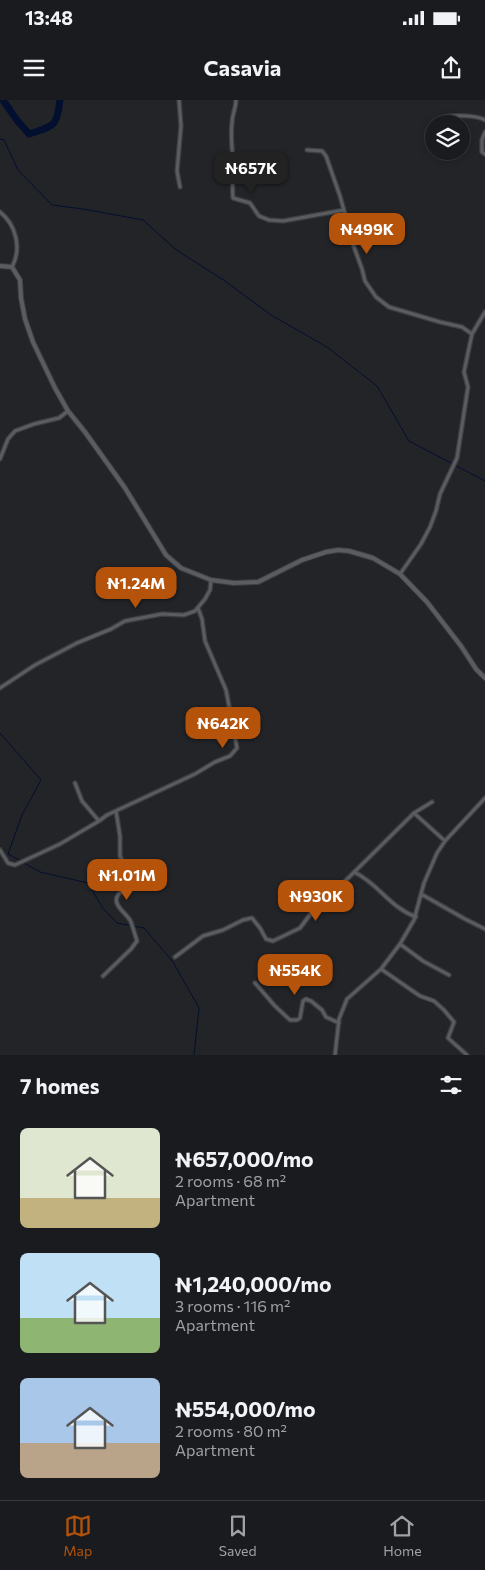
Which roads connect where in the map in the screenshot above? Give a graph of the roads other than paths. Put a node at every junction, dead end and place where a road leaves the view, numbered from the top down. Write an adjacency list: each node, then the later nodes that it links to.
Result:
1 (180, 100): 8 (street)
2 (236, 100): 9 (street)
3 (470, 117): 4 (street)
4 (485, 120)
5 (485, 132): 7 (street)
6 (307, 150): 9 (street)
7 (485, 154)
8 (180, 187)
9 (344, 210): 14 (street)
10 (0, 212): 12 (street)
11 (0, 266): 12 (street)
12 (12, 266): 15 (street)
13 (485, 312): 14 (street)
14 (472, 334): 17 (street)
15 (68, 411): 16 (street); 18 (street)
16 (0, 458)
17 (400, 574): 18 (street); 20 (street)
18 (211, 580): 19 (street)
19 (198, 608): 21 (street); 25 (street)
20 (485, 678)
21 (0, 688)
22 (75, 783): 27 (street)
23 (485, 798): 28 (street)
24 (432, 802): 26 (street)
25 (116, 811): 27 (street); 38 (street)
26 (414, 813): 28 (street); 30 (street)
27 (99, 822): 29 (street)
28 (445, 841): 31 (street)
29 (0, 850)
30 (354, 872): 32 (street); 35 (street)
31 (421, 894): 32 (street); 33 (street)
32 (416, 917): 34 (street)
33 (485, 929)
34 (400, 944): 36 (street); 37 (street)
35 (175, 957)
36 (381, 969): 40 (street); 42 (street)
37 (449, 975)
38 (103, 976)
39 (255, 983): 40 (street)
40 (339, 1023): 41 (street)
41 (335, 1055)
42 (467, 1055)

